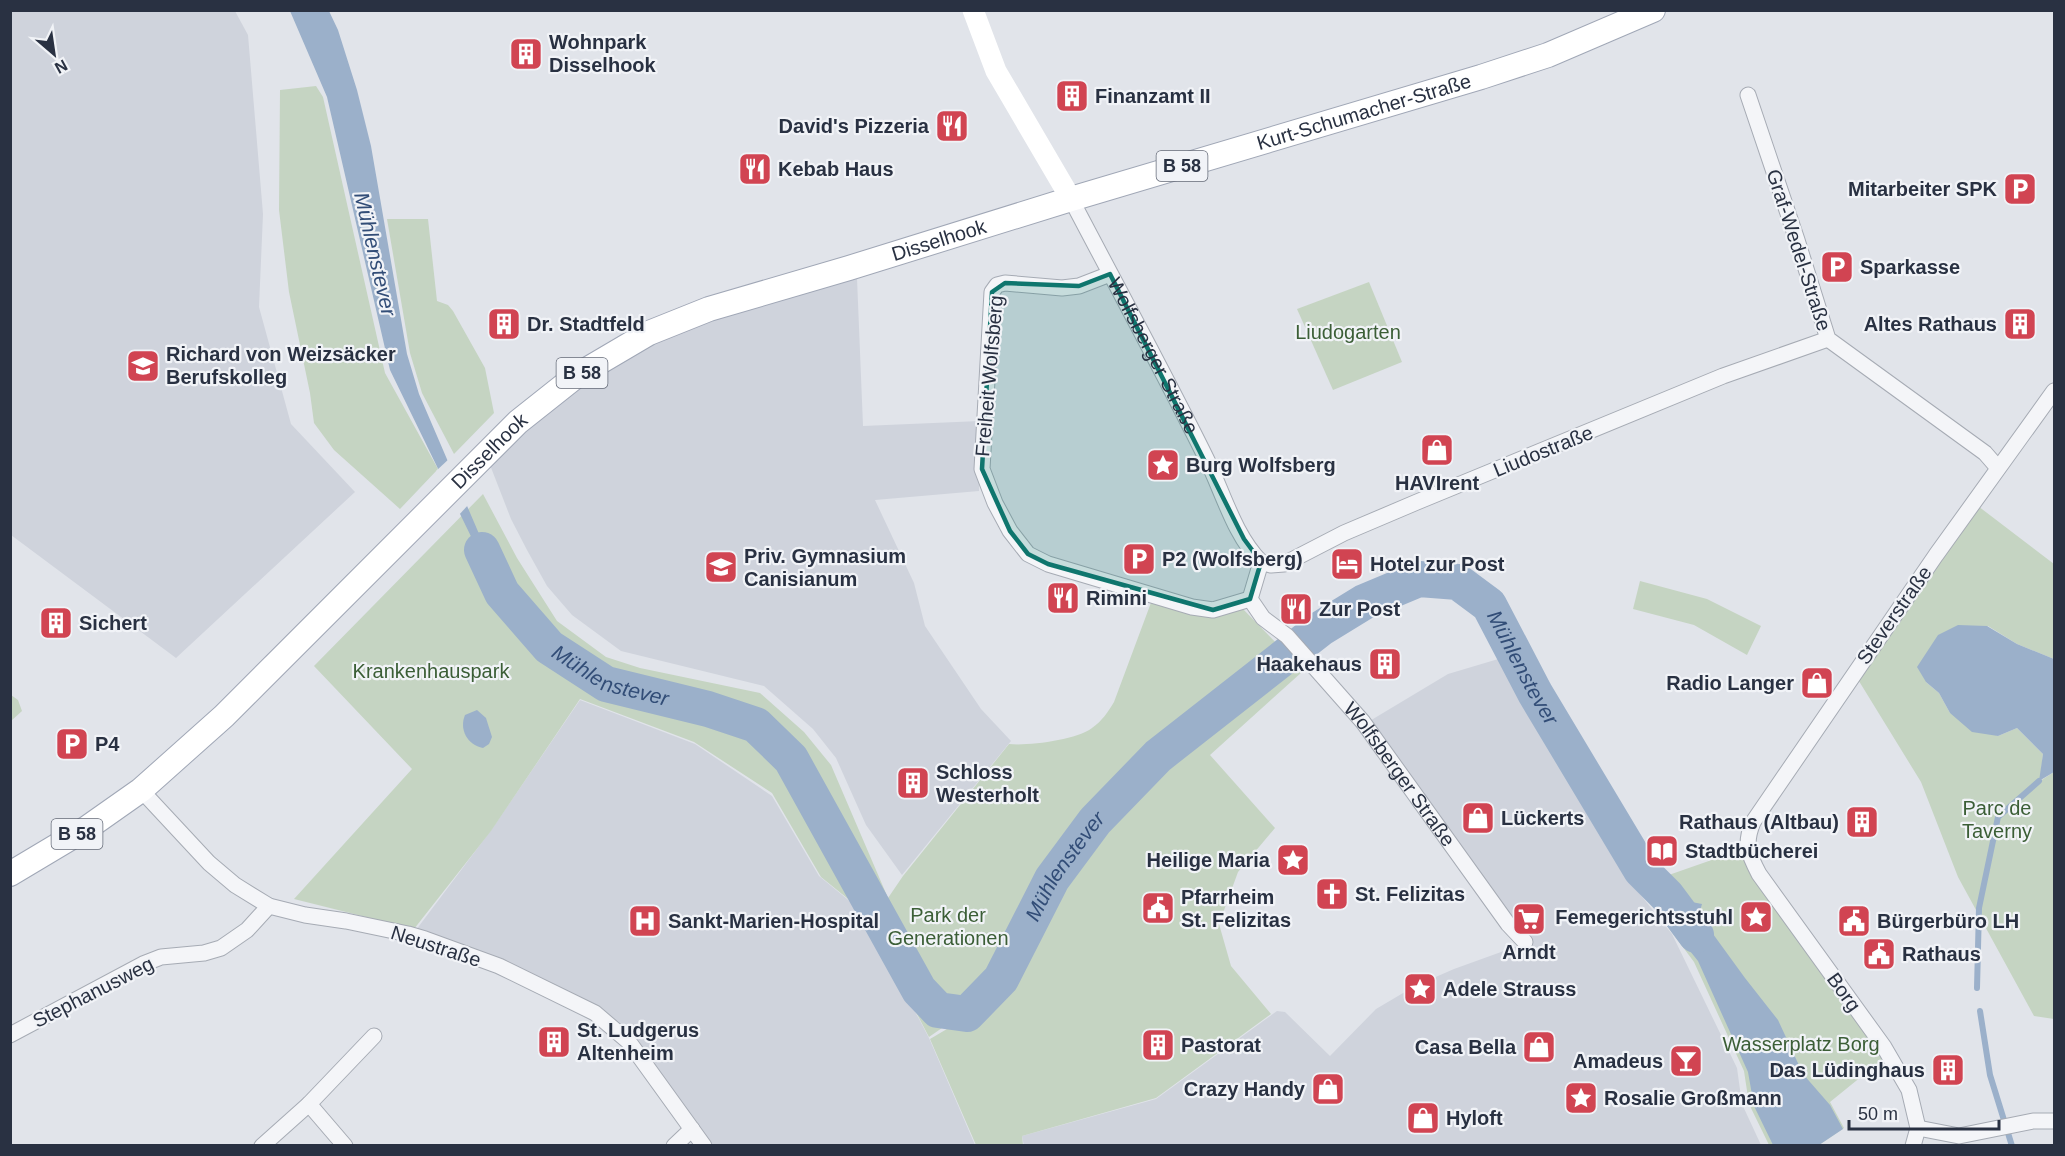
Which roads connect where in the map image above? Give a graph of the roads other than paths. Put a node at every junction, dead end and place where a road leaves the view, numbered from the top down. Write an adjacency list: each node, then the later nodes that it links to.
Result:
1 (973, 10): 4 (main road, Wolfsberger Straße)
2 (1653, 10): 4 (main road, Kurt-Schumacher-Straße / B 58)
3 (1748, 95): 6 (street, Graf-Wedel-Straße)
4 (1071, 199): 5 (street, Wolfsberger Straße); 11 (main road, Disselhook / B 58)
5 (1110, 274): 9 (street, Wolfsberger Straße); 10 (street, Freiheit Wolfsberg)
6 (1828, 339): 8 (street, Graf-Wedel-Straße); 9 (street, Liudostraße)
7 (2055, 391): 8 (street, Steverstraße)
8 (1998, 468): 12 (street, Steverstraße)
9 (1261, 562): 10 (street)
10 (1250, 599): 15 (street, Wolfsberger Straße)
11 (141, 790): 13 (main road, Disselhook / B 58); 14 (street, Neustraße)
12 (1747, 847): 20 (street, Borg)
13 (10, 874)
14 (269, 906): 16 (street, Stephanusweg); 21 (street, Neustraße)
15 (1525, 942)
16 (10, 1035)
17 (374, 1036): 18 (street)
18 (309, 1104): 23 (street); 24 (street)
19 (2055, 1121): 22 (street)
20 (1918, 1128): 22 (street); 27 (street, Borg)
21 (692, 1129): 25 (street); 26 (street, Neustraße)
22 (1960, 1141)
23 (262, 1146)
24 (345, 1146)
25 (674, 1146)
26 (704, 1146)
27 (1913, 1146)

